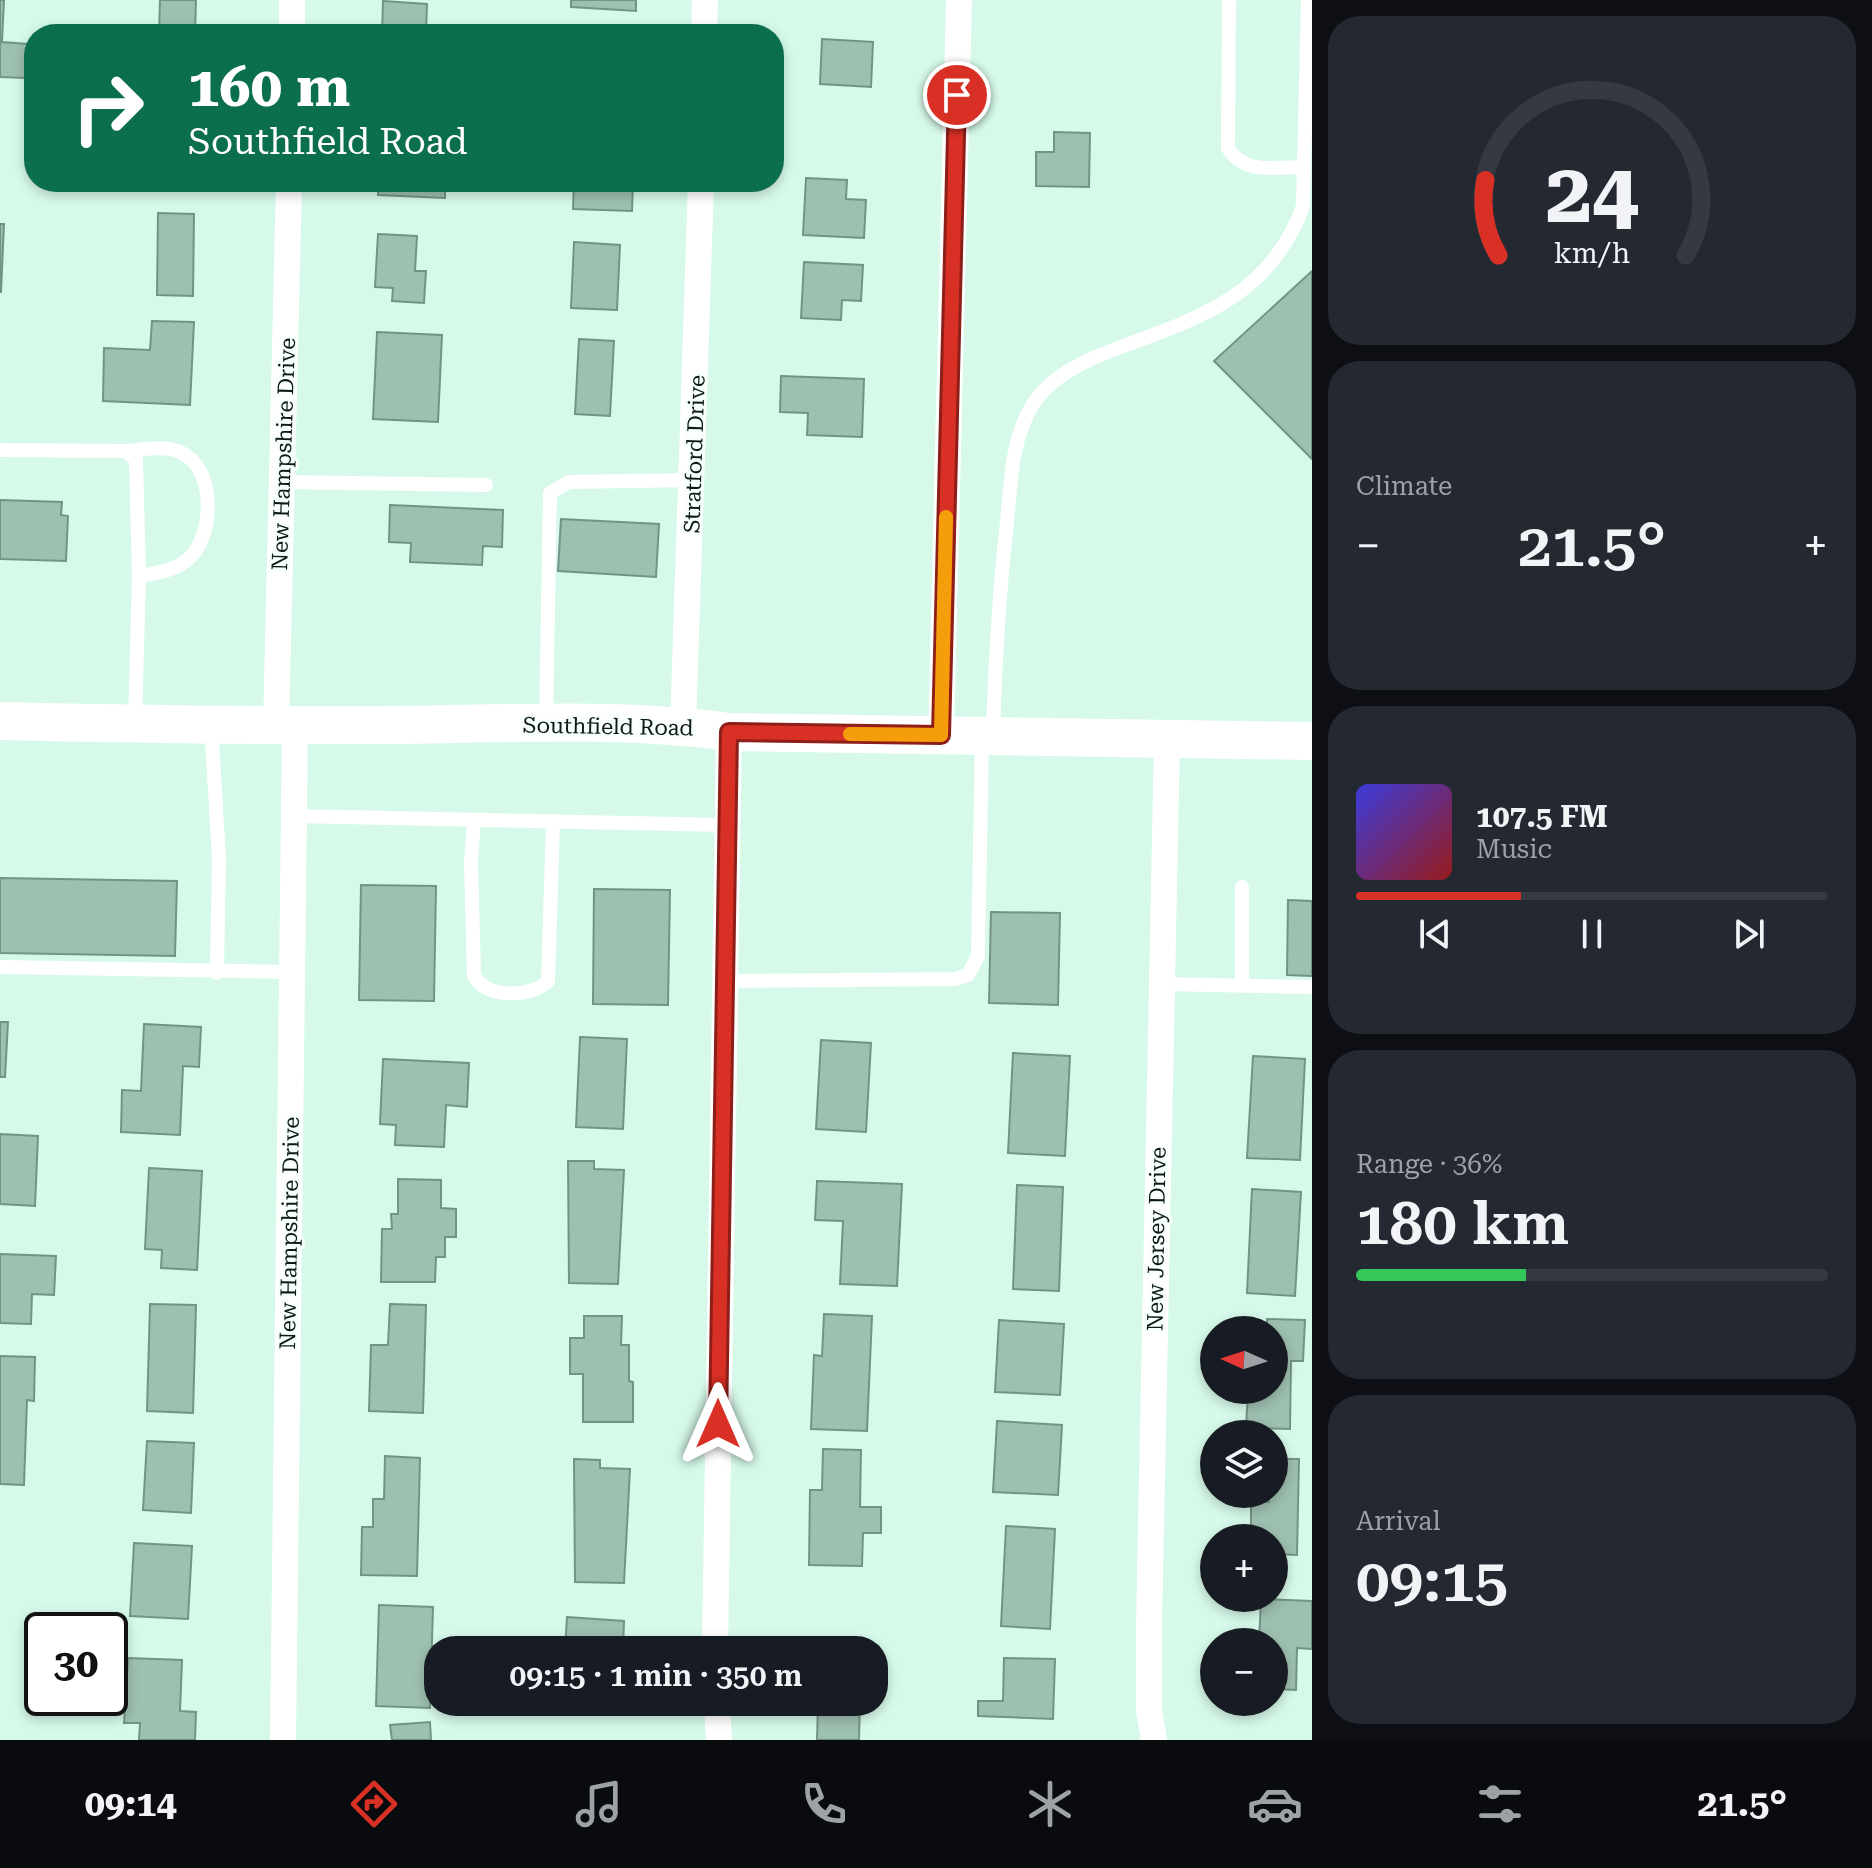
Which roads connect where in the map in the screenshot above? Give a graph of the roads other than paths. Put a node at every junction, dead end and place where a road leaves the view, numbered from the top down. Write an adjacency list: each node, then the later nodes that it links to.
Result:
1 (292, 0): 6 (street)
2 (705, 0): 7 (street)
3 (959, 0): 24 (street)
4 (1229, 0): 8 (lane)
5 (1308, 0): 8 (lane)
6 (292, 24)
7 (704, 24)
8 (1304, 167): 25 (lane)
9 (289, 192): 14 (street, New Hampshire Drive)
10 (701, 192): 13 (street, Stratford Drive)
11 (0, 450): 12 (lane)
12 (125, 451): 16 (lane); 16 (lane)
13 (694, 480): 18 (lane); 22 (street, Stratford Drive)
14 (282, 482): 15 (lane); 21 (street, New Hampshire Drive)
15 (486, 485)
16 (139, 576): 19 (lane)
17 (0, 721): 19 (main road, Southfield Road)
18 (546, 723): 21 (main road, Southfield Road); 22 (main road, Southfield Road)
19 (135, 724): 20 (main road, Southfield Road)
20 (211, 724): 21 (main road, Southfield Road); 35 (lane)
21 (285, 725): 28 (street, New Hampshire Drive)
22 (683, 726): 23 (main road, Southfield Road)
23 (729, 732): 24 (main road, Southfield Road); 31 (street)
24 (941, 735): 25 (main road, Southfield Road)
25 (987, 736): 26 (main road, Southfield Road); 36 (lane)
26 (1167, 739): 27 (main road, Southfield Road); 37 (street, New Jersey Drive)
27 (1312, 741)
28 (294, 816): 29 (lane); 34 (street, New Hampshire Drive)
29 (474, 820): 30 (lane); 30 (lane)
30 (553, 822): 31 (lane)
31 (726, 825): 36 (street)
32 (1242, 887): 38 (lane)
33 (0, 967): 35 (lane)
34 (293, 972): 35 (lane); 42 (street, New Hampshire Drive)
35 (217, 973)
36 (725, 981): 40 (street)
37 (1161, 984): 38 (lane); 44 (street, New Jersey Drive)
38 (1242, 985): 39 (lane)
39 (1312, 987)
40 (715, 1636)
41 (718, 1716): 43 (street)
42 (283, 1740)
43 (719, 1740)
44 (1154, 1740)

